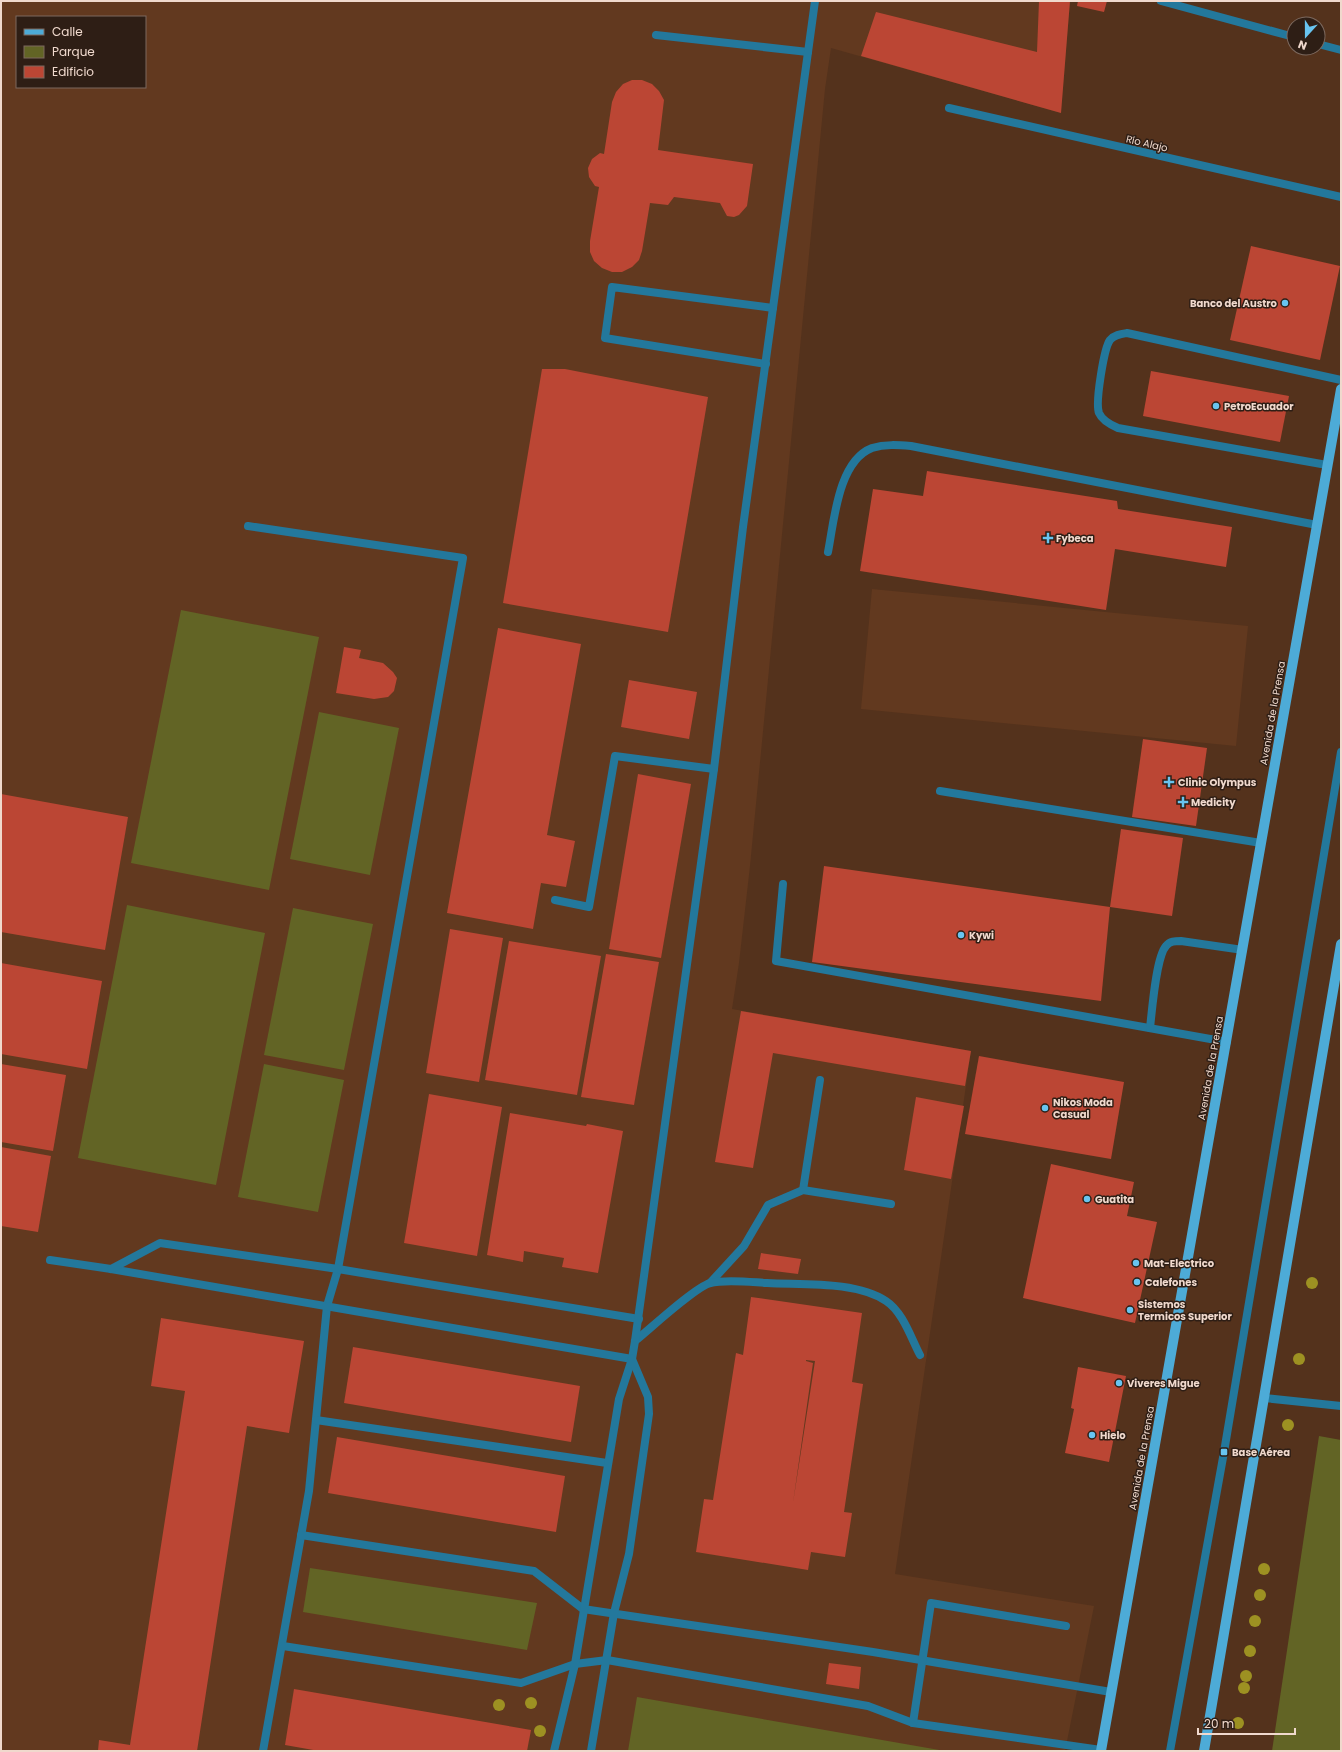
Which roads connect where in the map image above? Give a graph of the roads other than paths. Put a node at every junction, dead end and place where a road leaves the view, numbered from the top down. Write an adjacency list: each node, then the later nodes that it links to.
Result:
1 (815, 1): 7 (street)
2 (1161, 1): 4 (street)
3 (656, 35): 7 (street)
4 (1286, 35)
5 (1326, 46): 6 (street)
6 (1341, 50)
7 (808, 52): 10 (street)
8 (950, 108): 9 (street, Río Alajo)
9 (1341, 197)
10 (773, 308): 11 (street); 11 (street)
11 (766, 364): 19 (street)
12 (1341, 380): 14 (street)
13 (1341, 389): 14 (main road, Avenida de la Prensa)
14 (1327, 465): 15 (main road, Avenida de la Prensa)
15 (1317, 525): 17 (street); 21 (main road, Avenida de la Prensa)
16 (248, 526): 33 (street)
17 (828, 552)
18 (1341, 752): 58 (street)
19 (714, 769): 23 (street); 36 (street)
20 (940, 791): 21 (street)
21 (1261, 843): 25 (main road, Avenida de la Prensa)
22 (783, 884): 26 (street)
23 (555, 900)
24 (1341, 944): 40 (main road)
25 (1243, 950): 26 (street); 27 (main road, Avenida de la Prensa)
26 (1150, 1028): 27 (street)
27 (1227, 1042): 52 (main road, Avenida de la Prensa)
28 (820, 1080): 29 (street)
29 (804, 1190): 30 (street); 34 (street)
30 (892, 1204)
31 (50, 1260): 32 (street)
32 (110, 1269): 33 (street); 35 (street)
33 (338, 1269): 35 (street); 36 (street)
34 (710, 1283): 37 (street); 38 (street)
35 (327, 1306): 39 (street); 42 (street)
36 (639, 1319): 37 (street)
37 (635, 1341): 39 (street)
38 (920, 1355)
39 (632, 1359): 43 (street); 46 (street)
40 (1264, 1398): 41 (street); 59 (main road)
41 (1341, 1406)
42 (316, 1420): 43 (street); 44 (street)
43 (607, 1463): 45 (street)
44 (301, 1535): 45 (street); 48 (street)
45 (583, 1608): 46 (street); 51 (street)
46 (614, 1613): 49 (street); 50 (street)
47 (1066, 1626): 50 (street)
48 (283, 1646): 51 (street); 55 (street)
49 (607, 1660): 51 (street); 53 (street); 57 (street)
50 (922, 1660): 52 (street); 53 (street)
51 (575, 1664): 56 (street)
52 (1111, 1692): 54 (main road, Avenida de la Prensa)
53 (913, 1723): 54 (street)
54 (1101, 1750)
55 (263, 1751)
56 (554, 1751)
57 (591, 1751)
58 (1170, 1751)
59 (1204, 1751)

